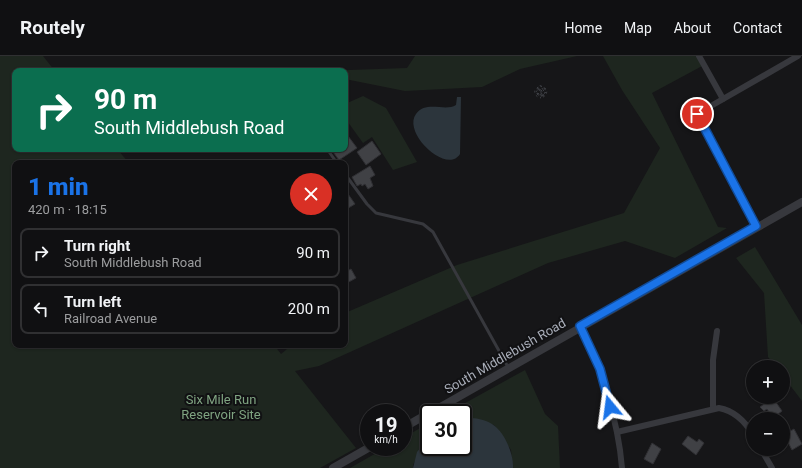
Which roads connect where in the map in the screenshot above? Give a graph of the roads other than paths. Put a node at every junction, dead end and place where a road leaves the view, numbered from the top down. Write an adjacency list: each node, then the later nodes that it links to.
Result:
1 (699, 56): 3 (street)
2 (798, 56): 3 (street)
3 (723, 99): 6 (street)
4 (348, 178): 9 (lane)
5 (802, 202): 6 (street, South Middlebush Road)
6 (756, 226): 7 (street, South Middlebush Road)
7 (580, 326): 9 (street, South Middlebush Road); 13 (street)
8 (717, 331): 11 (street)
9 (509, 368): 10 (street, South Middlebush Road)
10 (445, 404)
11 (713, 409): 12 (street); 13 (street)
12 (746, 425)
13 (617, 432): 17 (street)
14 (360, 453): 16 (street)
15 (765, 456): 18 (street)
16 (333, 468)
17 (622, 468)
18 (772, 468)

